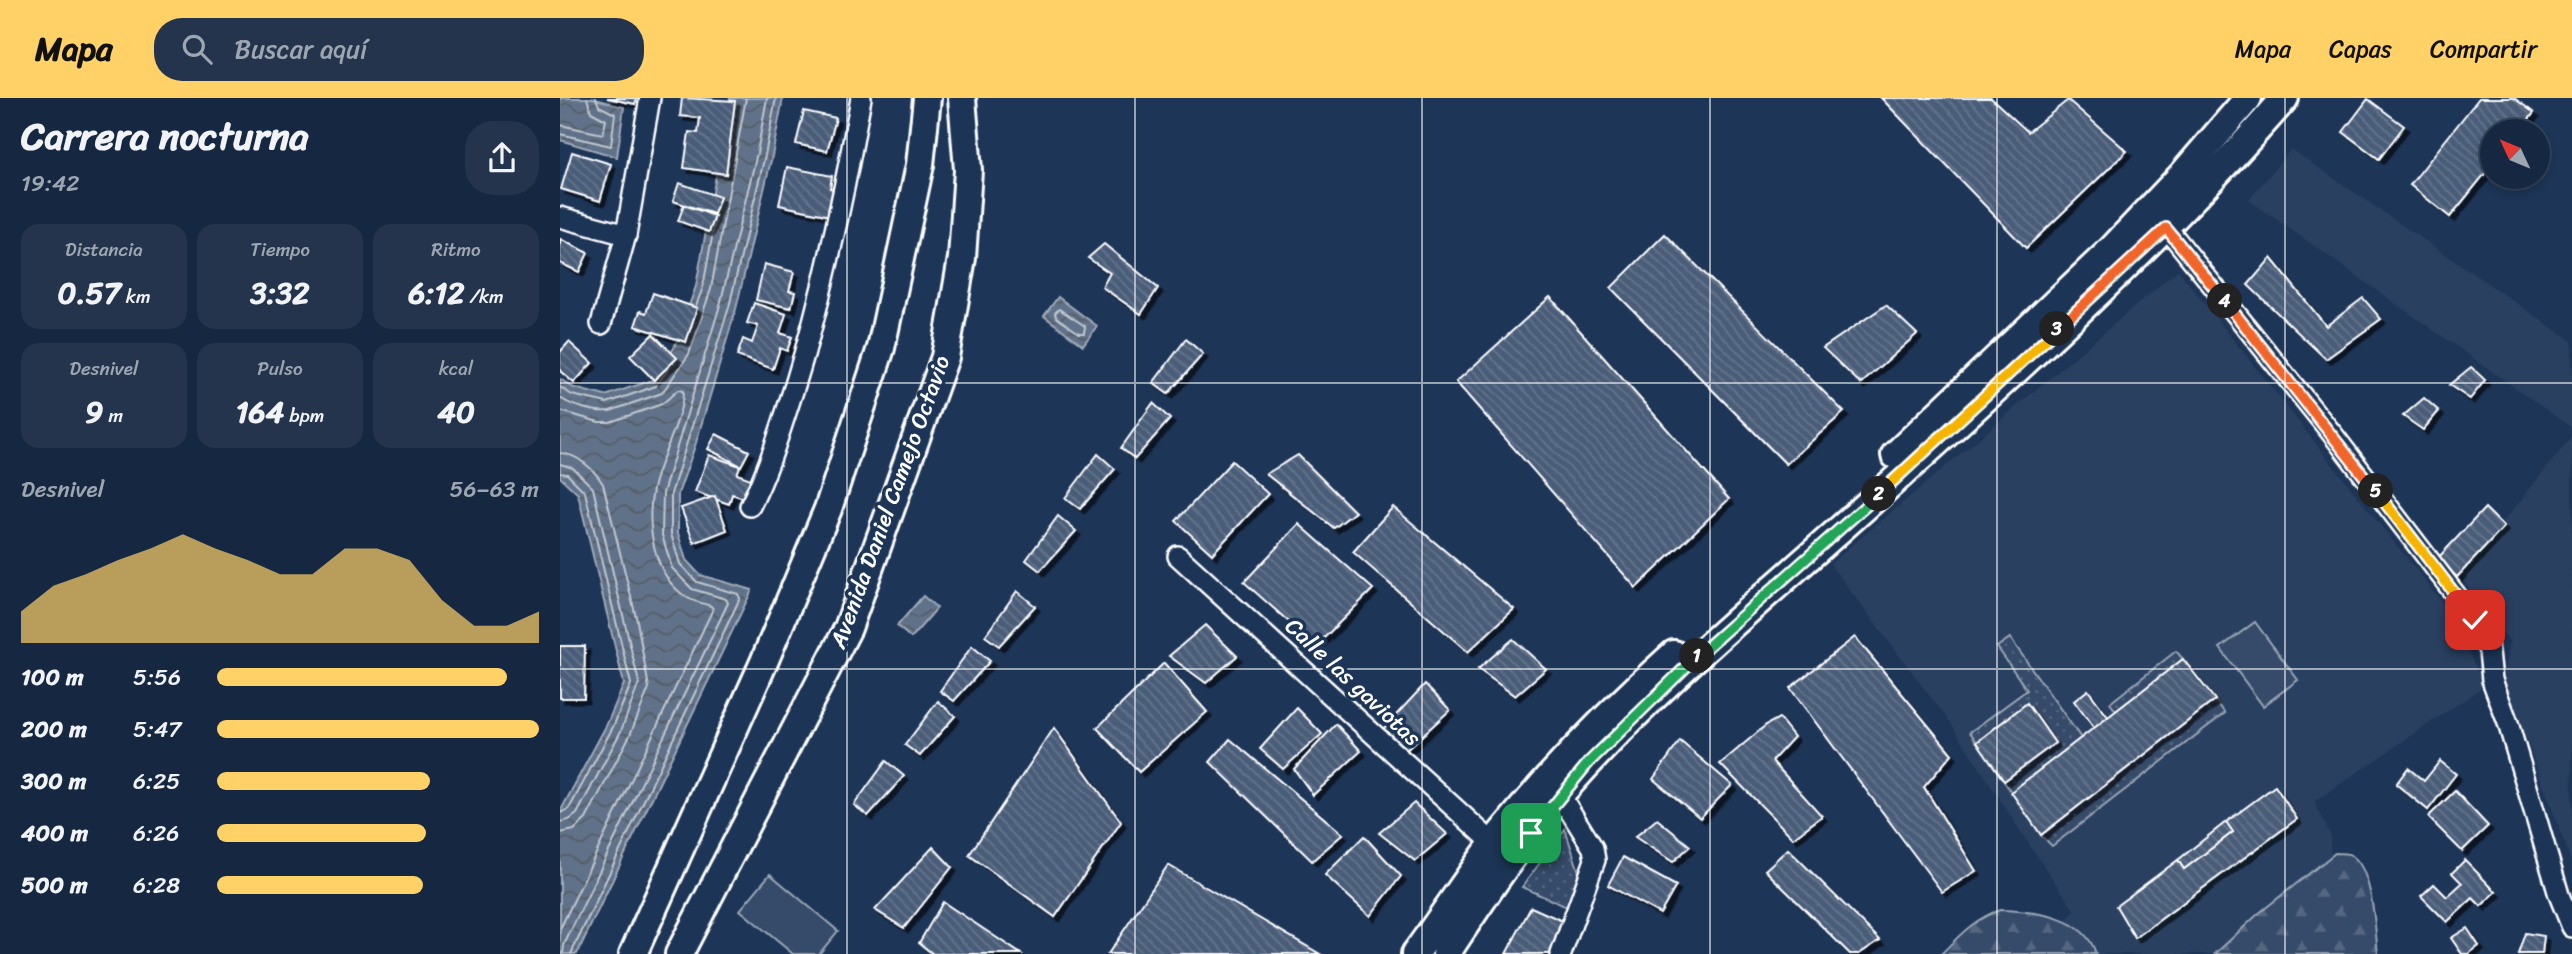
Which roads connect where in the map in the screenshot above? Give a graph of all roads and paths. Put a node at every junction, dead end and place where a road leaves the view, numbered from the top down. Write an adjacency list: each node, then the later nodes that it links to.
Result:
1 (650, 98): 9 (street)
2 (861, 98): 11 (street)
3 (927, 98): 16 (main road)
4 (962, 98): 17 (main road, Avenida Daniel Camejo Octavio)
5 (2248, 98): 14 (main road)
6 (2286, 98): 8 (main road)
7 (560, 217): 9 (street)
8 (2166, 228): 13 (main road); 15 (street)
9 (626, 235): 10 (street)
10 (601, 324)
11 (750, 506)
12 (1178, 556): 14 (street, Calle las gaviotas)
13 (1560, 795): 19 (main road); 20 (street)
14 (1494, 844): 18 (main road)
15 (2572, 927)
16 (633, 954)
17 (679, 954)
18 (1415, 954)
19 (1446, 954)
20 (1561, 954)

